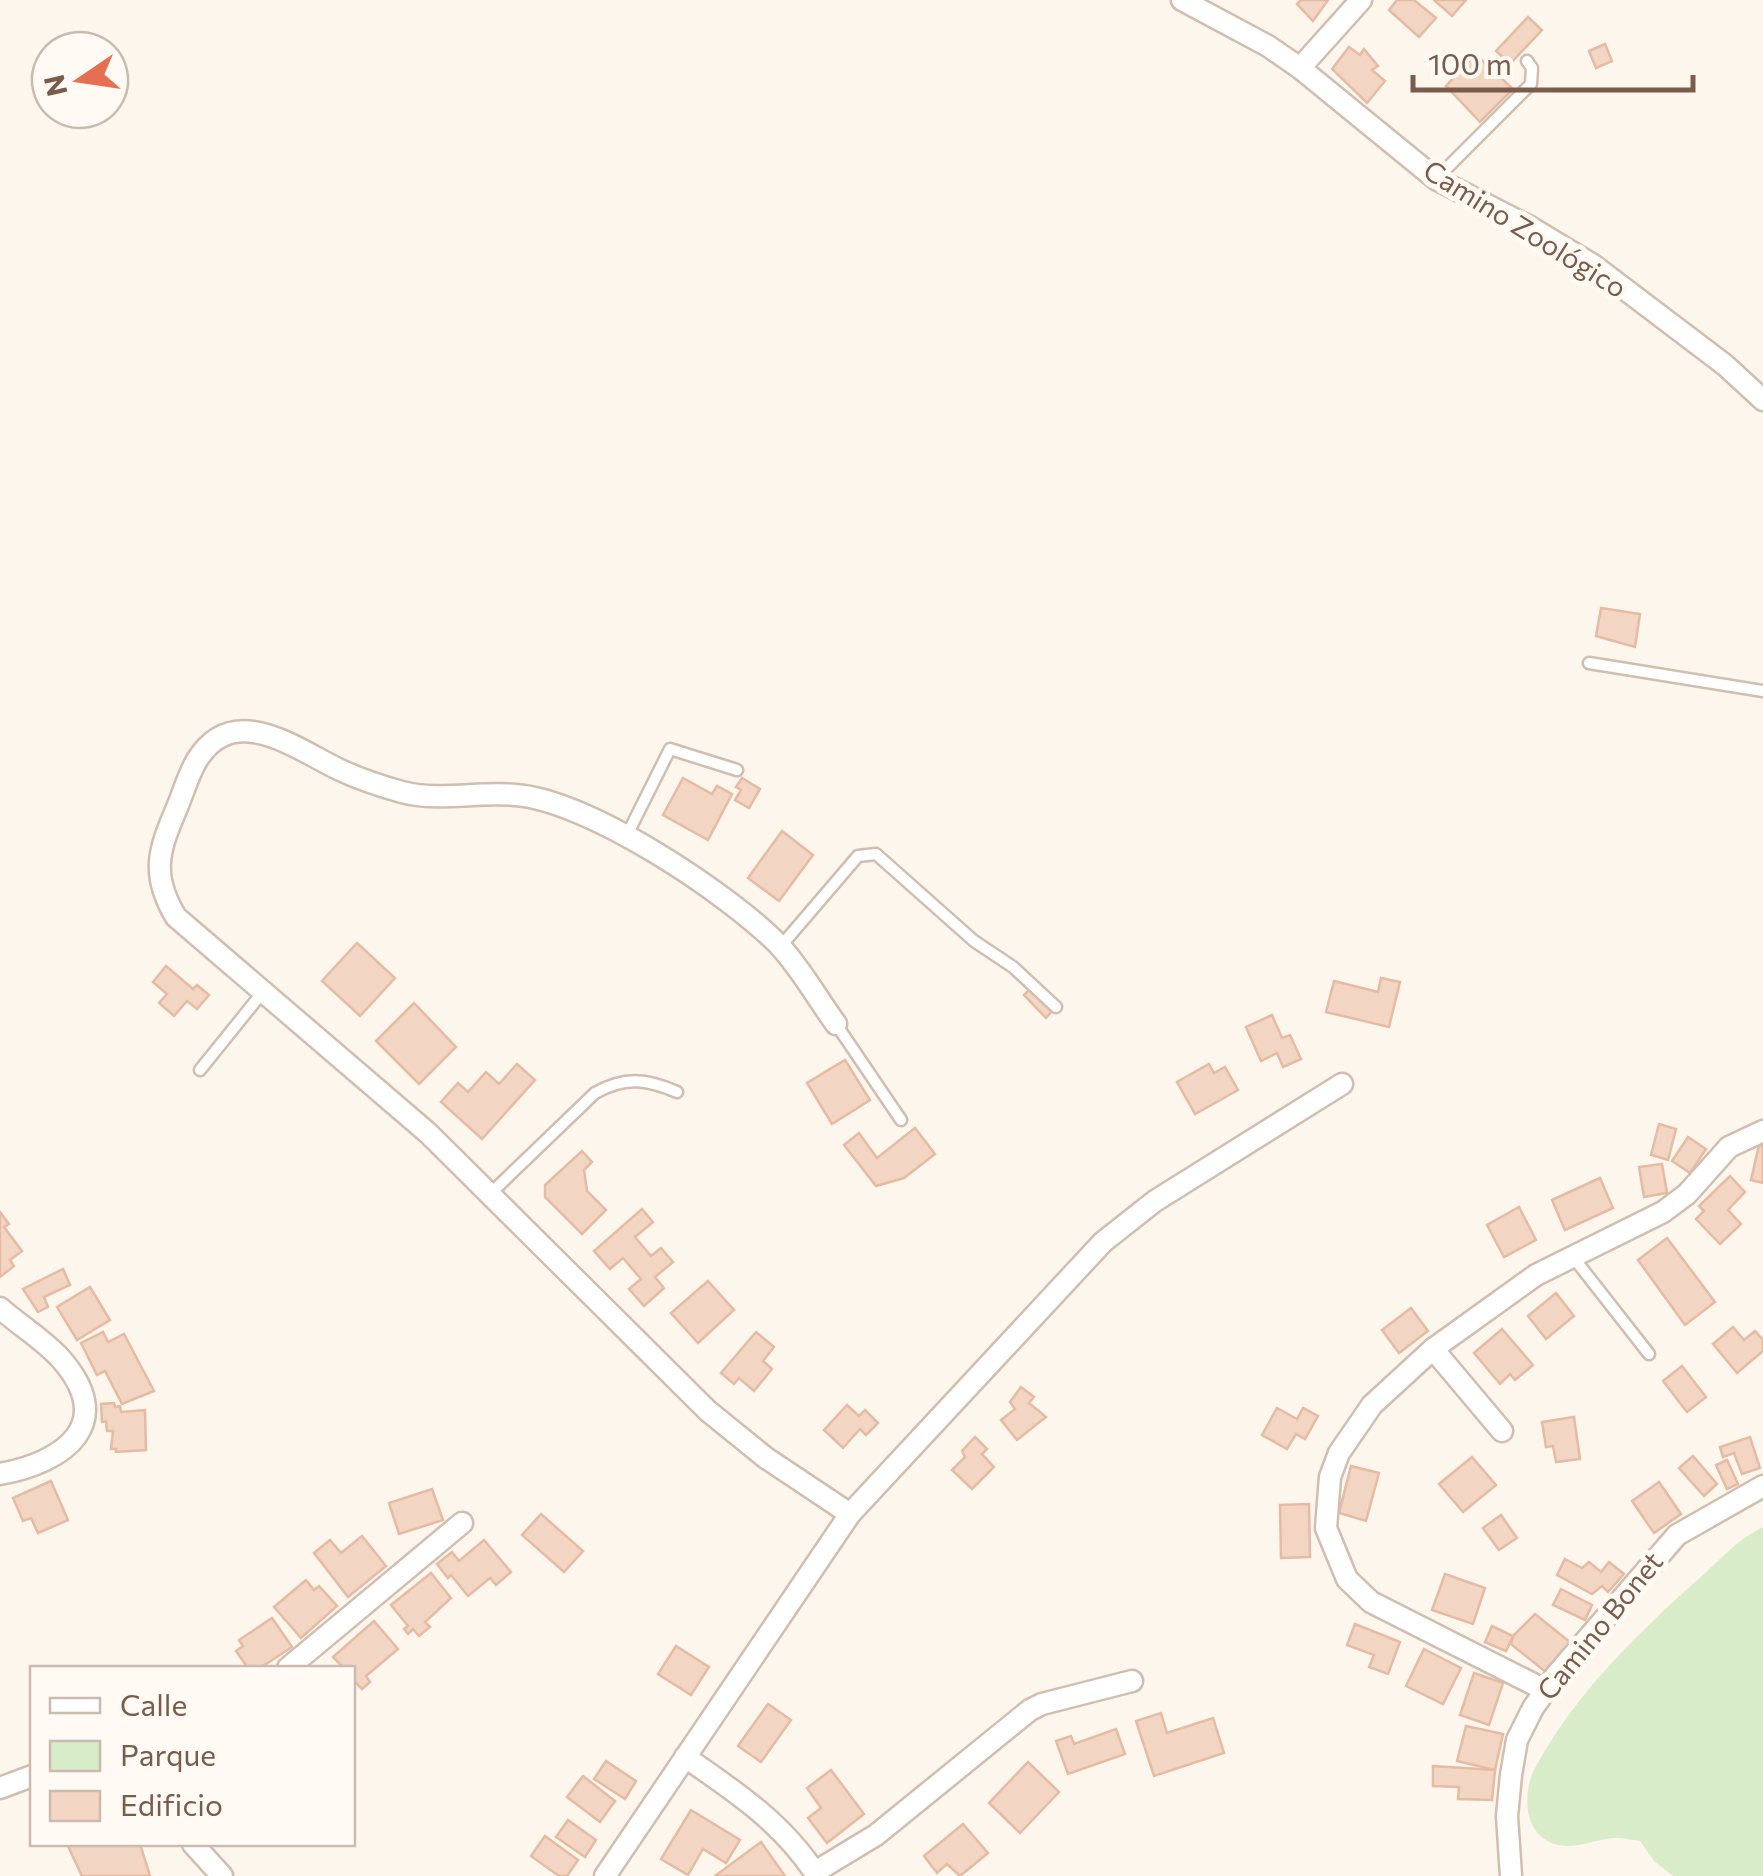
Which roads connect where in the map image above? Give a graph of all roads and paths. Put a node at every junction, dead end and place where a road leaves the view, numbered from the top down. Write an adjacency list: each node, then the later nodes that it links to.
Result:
1 (1182, 0): 4 (street, Camino Zoológico)
2 (1361, 0): 4 (street)
3 (1527, 60): 5 (lane)
4 (1300, 68): 5 (street, Camino Zoológico)
5 (1436, 179): 6 (street, Camino Zoológico)
6 (1763, 400)
7 (1589, 663): 8 (lane)
8 (1763, 691)
9 (737, 770): 10 (lane)
10 (625, 838): 11 (street); 12 (street)
11 (781, 947): 13 (lane); 14 (street)
12 (262, 993): 15 (lane); 20 (street)
13 (1056, 1007)
14 (836, 1024): 18 (lane)
15 (200, 1070)
16 (1342, 1084): 28 (street)
17 (677, 1092): 20 (lane)
18 (901, 1120)
19 (1763, 1131): 21 (street)
20 (491, 1193): 28 (street)
21 (1573, 1257): 23 (street); 24 (lane)
22 (0, 1308): 26 (street)
23 (1433, 1349): 25 (street); 32 (street)
24 (1649, 1354)
25 (1502, 1430)
26 (0, 1474)
27 (1763, 1486): 32 (street, Camino Bonet)
28 (850, 1514): 33 (street)
29 (462, 1523): 30 (street)
30 (290, 1666)
31 (1132, 1681): 37 (street)
32 (1545, 1690): 40 (street, Camino Bonet)
33 (685, 1756): 37 (street); 39 (street)
34 (30, 1777): 35 (street)
35 (0, 1788)
36 (194, 1846): 38 (street)
37 (816, 1874)
38 (222, 1876)
39 (605, 1876)
40 (1511, 1876)

